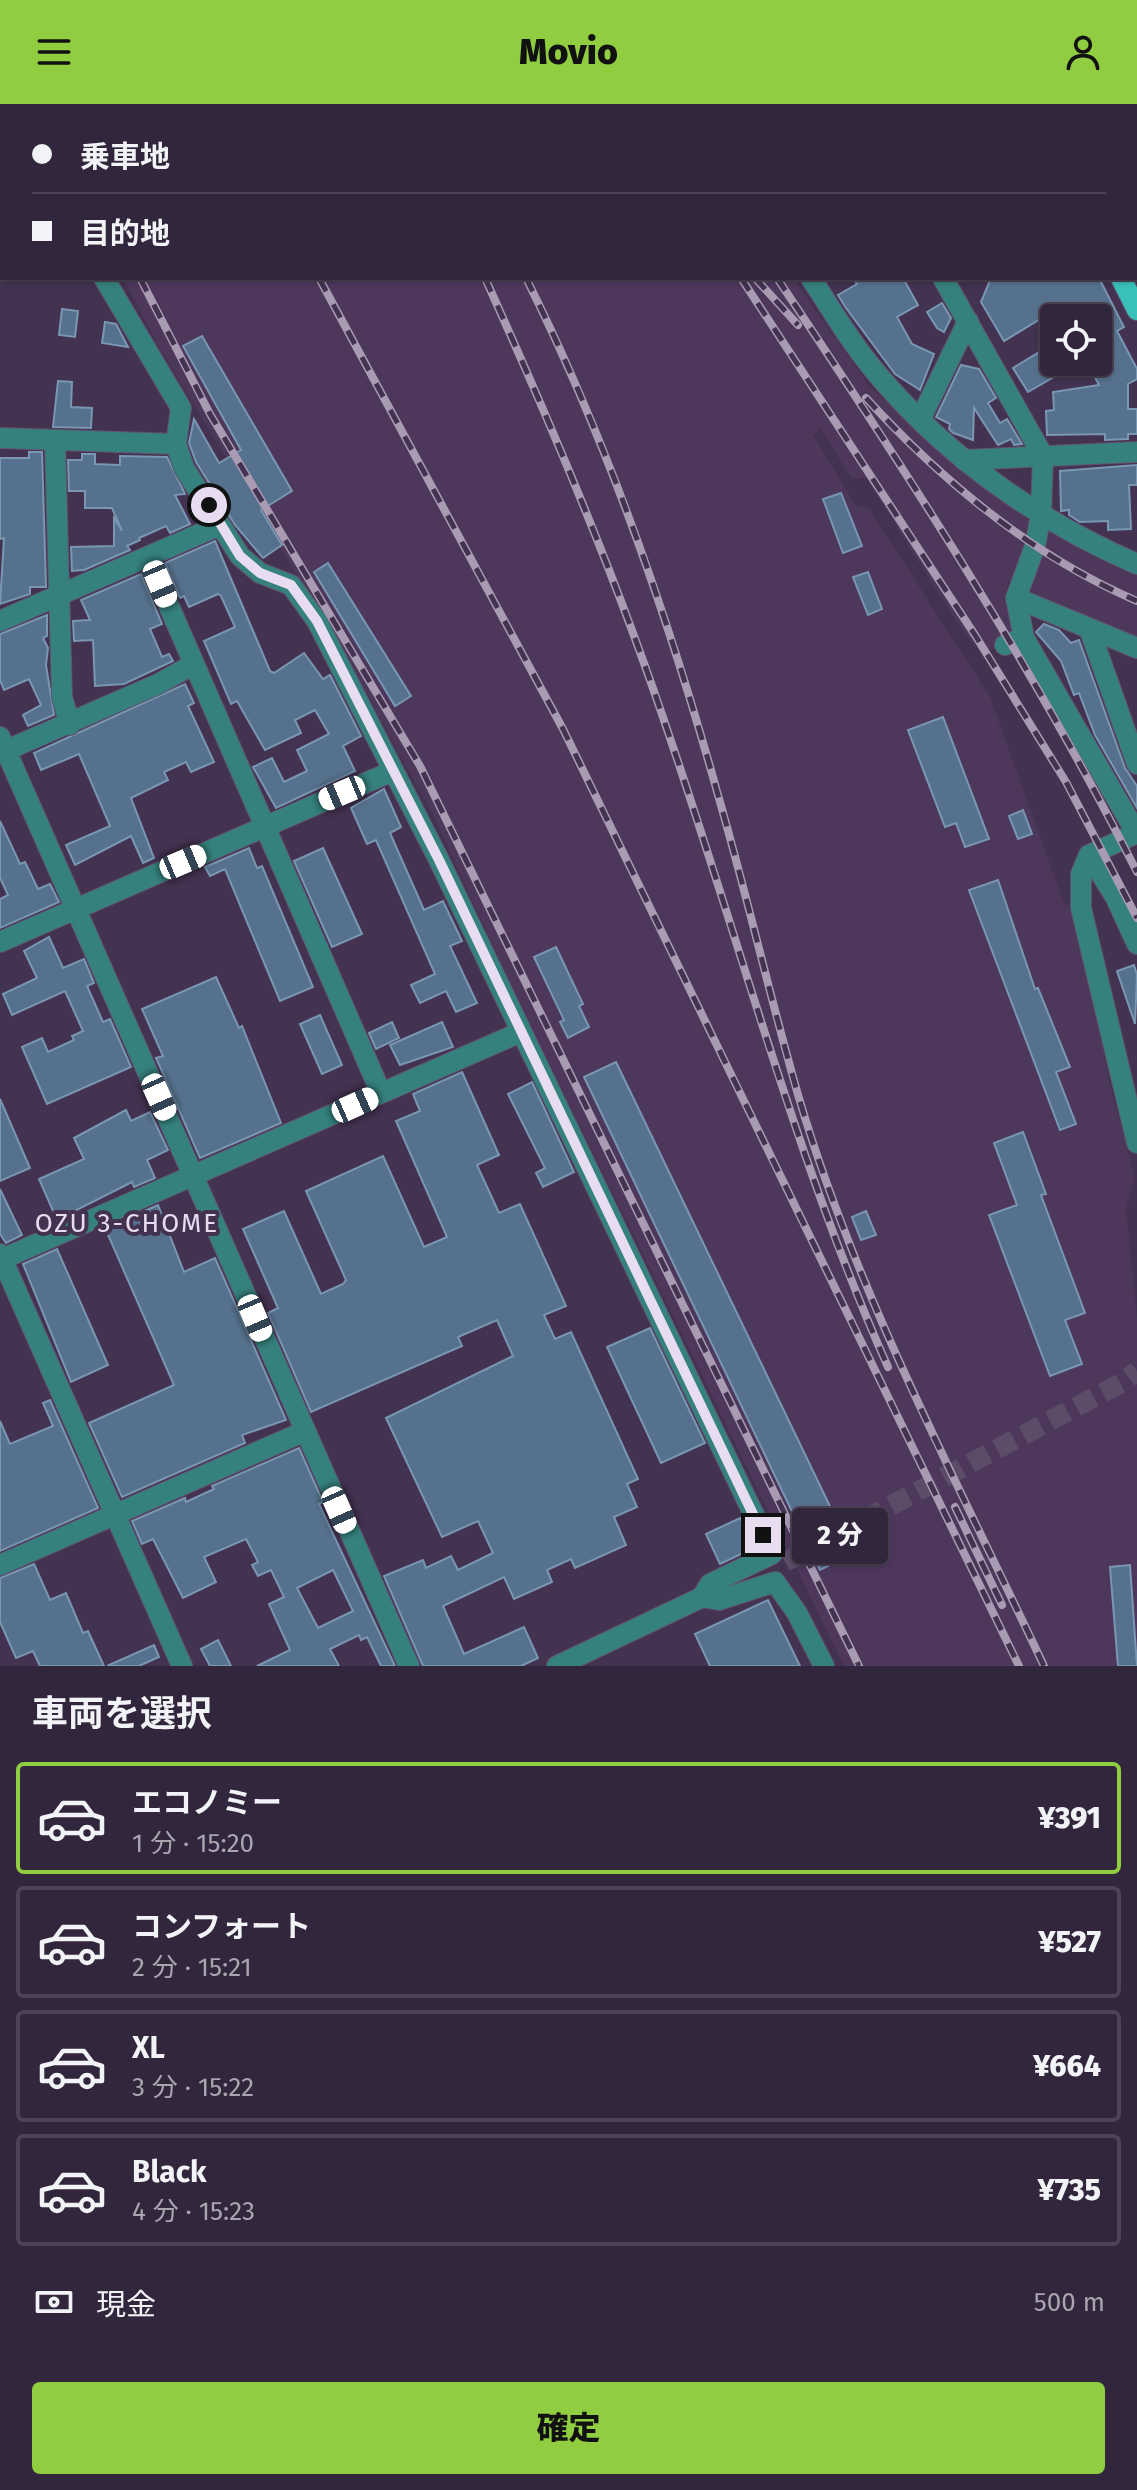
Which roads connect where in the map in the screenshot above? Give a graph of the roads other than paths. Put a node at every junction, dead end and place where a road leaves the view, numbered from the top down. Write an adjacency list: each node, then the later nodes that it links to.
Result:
1 (105, 280): 10 (street)
2 (818, 280): 7 (street)
3 (944, 280): 6 (street)
4 (1122, 280): 5 (main road)
5 (1137, 310)
6 (968, 321): 7 (street); 12 (street)
7 (920, 420): 13 (street)
8 (0, 438): 9 (street)
9 (55, 442): 10 (street); 18 (street)
10 (176, 444): 15 (street)
11 (1137, 452): 12 (street)
12 (1043, 456): 13 (street); 14 (street)
13 (964, 460): 14 (street)
14 (1041, 515): 17 (street); 19 (street)
15 (220, 525): 16 (street); 27 (street)
16 (148, 558): 18 (street); 23 (street)
17 (1137, 564)
18 (58, 596): 20 (street); 24 (street)
19 (1016, 598): 21 (street); 29 (street)
20 (0, 621)
21 (1090, 631): 22 (street); 26 (street)
22 (1137, 648)
23 (194, 664): 24 (street); 28 (street)
24 (70, 725): 25 (street)
25 (2, 747): 31 (street)
26 (1137, 764)
27 (393, 771): 28 (street); 34 (street)
28 (265, 827): 31 (street); 36 (street)
29 (1137, 833): 30 (street)
30 (1089, 855): 33 (street); 35 (street)
31 (75, 909): 32 (street); 38 (street)
32 (0, 942)
33 (1137, 944)
34 (521, 1032): 36 (street); 44 (street)
35 (1128, 1074): 37 (street)
36 (381, 1093): 38 (street)
37 (1137, 1143)
38 (196, 1177): 39 (street); 40 (street)
39 (1, 1258): 41 (street)
40 (303, 1432): 41 (street); 46 (street)
41 (115, 1515): 43 (street); 45 (street)
42 (785, 1562): 44 (street)
43 (0, 1565)
44 (702, 1597): 47 (street); 48 (street)
45 (182, 1666)
46 (409, 1666)
47 (557, 1666)
48 (824, 1666)

